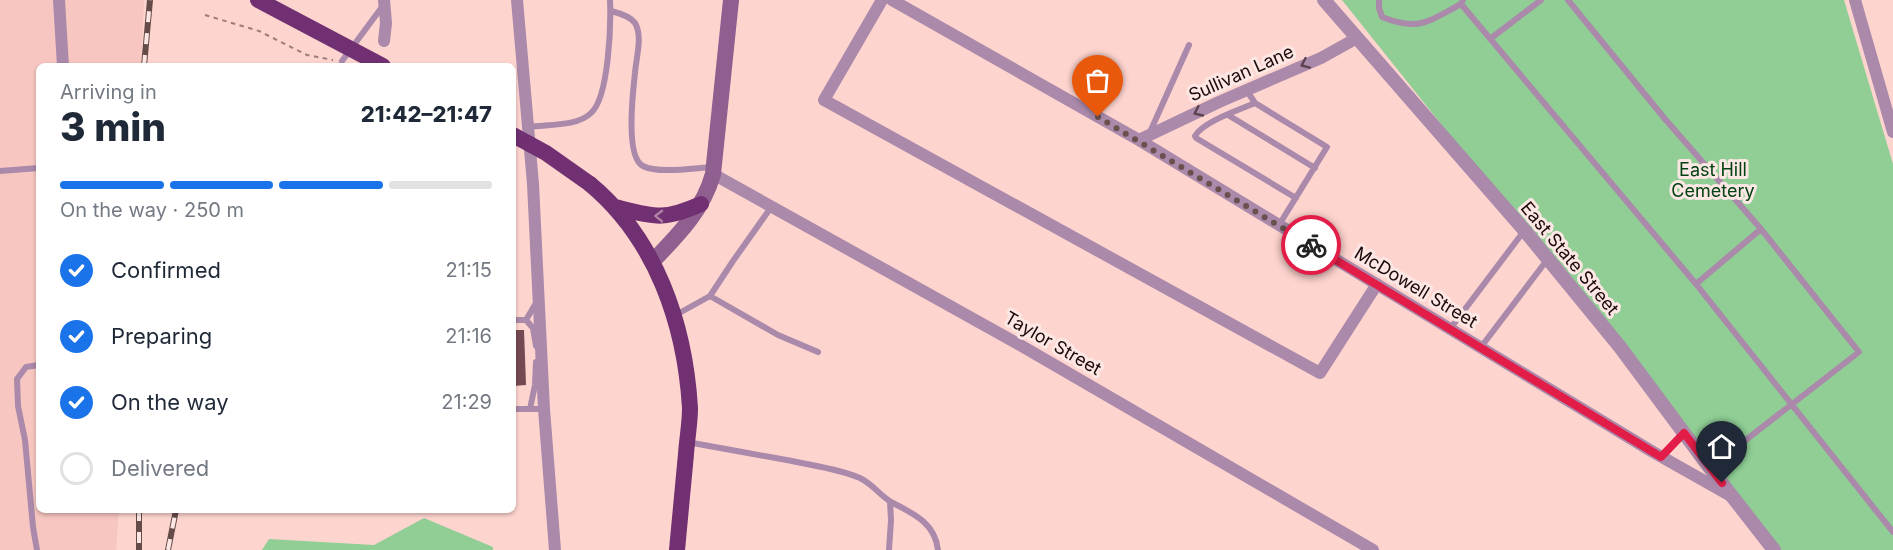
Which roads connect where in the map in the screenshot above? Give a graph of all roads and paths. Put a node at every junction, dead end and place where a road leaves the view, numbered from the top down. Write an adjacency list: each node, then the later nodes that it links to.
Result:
1 (58, 0): 22 (street)
2 (258, 0): 23 (highway, bridge)
3 (517, 0): 27 (street)
4 (610, 0): 15 (lane)
5 (731, 0): 32 (main road)
6 (882, 0): 43 (street)
7 (892, 0): 29 (street, McDowell Street)
8 (1324, 0): 17 (street, East State Street)
9 (1379, 0): 14 (lane)
10 (1540, 0): 18 (lane)
11 (1568, 0): 39 (lane)
12 (1855, 0): 28 (street)
13 (384, 2): 19 (street); 21 (lane)
14 (1462, 2): 18 (lane)
15 (611, 11): 27 (lane); 32 (lane)
16 (205, 15): 21 (path)
17 (1357, 38): 24 (street, Sullivan Lane, one-way to 24); 40 (street, East State Street)
18 (1490, 39): 44 (lane)
19 (384, 41)
20 (1190, 45): 29 (lane)
21 (342, 61)
22 (63, 63)
23 (377, 63)
24 (1248, 91): 25 (lane); 29 (street, Sullivan Lane, one-way to 29)
25 (1255, 103): 26 (lane); 31 (lane)
26 (1228, 115): 31 (lane); 34 (lane)
27 (520, 131): 37 (highway, bridge); 46 (street)
28 (1893, 132)
29 (1144, 138): 38 (street, McDowell Street)
30 (36, 168): 33 (lane)
31 (1315, 168): 34 (lane)
32 (713, 170): 35 (main road); 36 (street, Taylor Street)
33 (0, 171)
34 (1296, 198): 38 (lane)
35 (701, 204): 37 (highway, one-way to 37); 42 (main road)
36 (772, 206): 45 (lane); 70 (street, Taylor Street)
37 (615, 207): 42 (highway)
38 (1279, 225): 43 (street, McDowell Street)
39 (1761, 229): 44 (lane); 54 (lane)
40 (1525, 231): 41 (street, East State Street); 50 (lane)
41 (1548, 259): 51 (lane); 58 (street, East State Street)
42 (653, 261): 47 (highway)
43 (1377, 284): 50 (street, McDowell Street)
44 (1696, 284): 54 (lane)
45 (710, 296): 47 (lane); 52 (lane)
46 (537, 301): 49 (lane); 57 (street)
47 (674, 316): 59 (highway)
48 (516, 320): 49 (lane)
49 (526, 320): 56 (lane)
50 (1450, 329): 51 (street, McDowell Street)
51 (1481, 348): 60 (street, McDowell Street)
52 (818, 352)
53 (36, 365): 65 (lane)
54 (1793, 404): 61 (lane); 64 (lane)
55 (516, 409): 56 (lane)
56 (530, 409): 57 (lane)
57 (544, 409): 66 (street)
58 (1684, 433): 60 (lane); 61 (street, East State Street)
59 (687, 442): 63 (lane); 67 (highway)
60 (1661, 457): 62 (street, McDowell Street)
61 (1710, 468): 62 (street, East State Street)
62 (1734, 498): 71 (street, East State Street)
63 (890, 502): 68 (lane); 69 (lane)
64 (1893, 532)
65 (37, 550)
66 (555, 550)
67 (677, 550)
68 (889, 550)
69 (938, 550)
70 (1373, 550)
71 (1774, 550)

